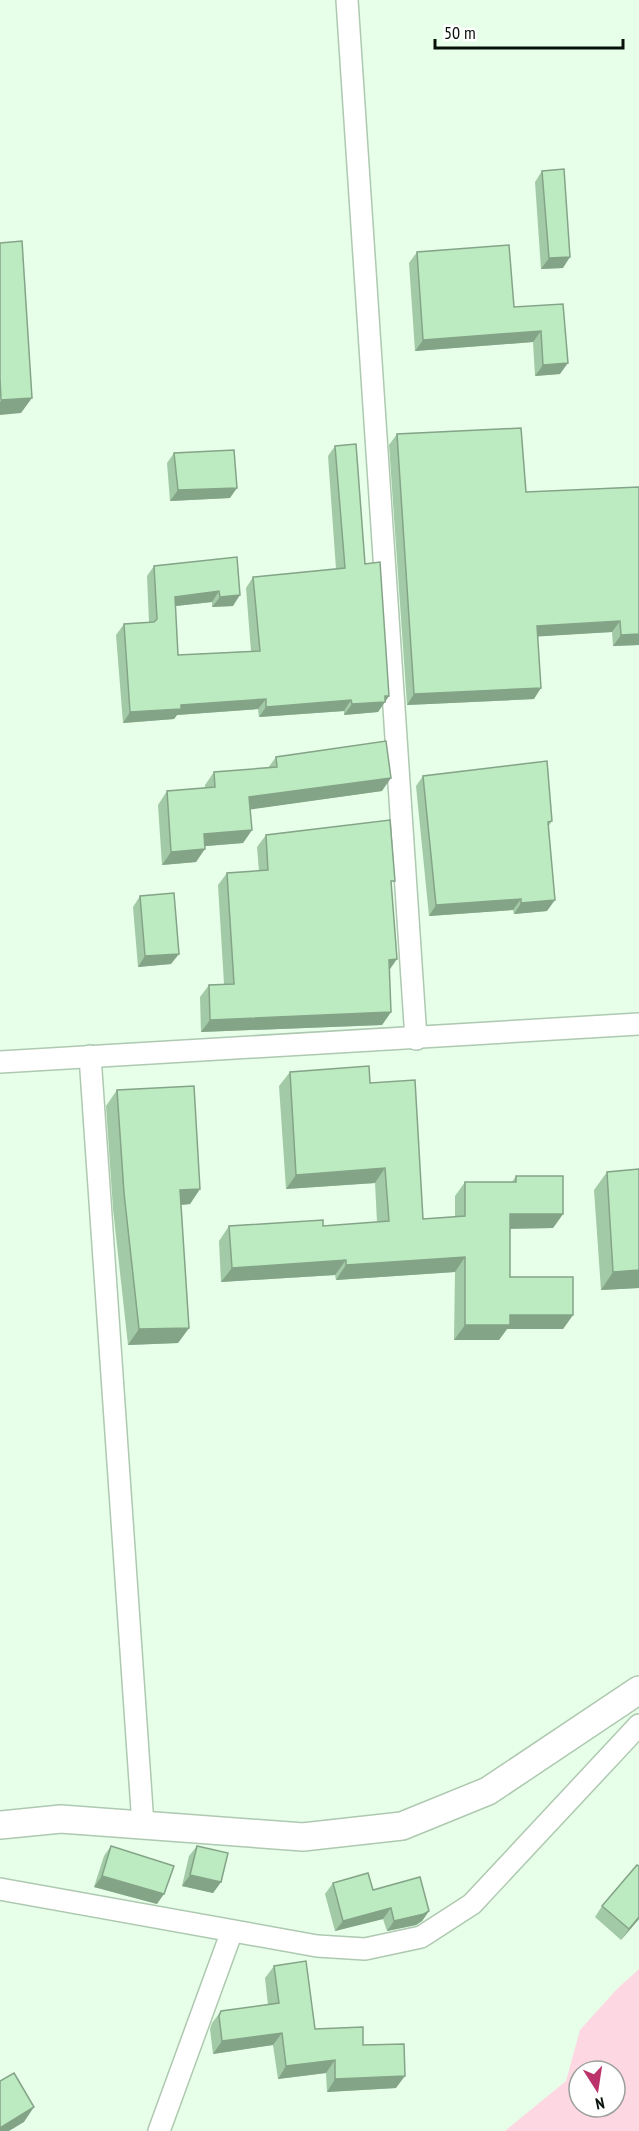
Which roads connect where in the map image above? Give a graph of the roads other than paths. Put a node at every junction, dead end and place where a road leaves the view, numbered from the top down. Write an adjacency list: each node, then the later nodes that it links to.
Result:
1 (347, 0): 3 (street)
2 (639, 1024): 3 (street)
3 (416, 1039): 4 (street)
4 (90, 1056): 5 (street); 9 (street)
5 (0, 1062)
6 (639, 1690): 9 (street)
7 (639, 1725): 11 (street)
8 (0, 1825): 9 (street)
9 (143, 1825)
10 (0, 1889): 11 (street)
11 (232, 1931): 12 (street)
12 (159, 2131)

